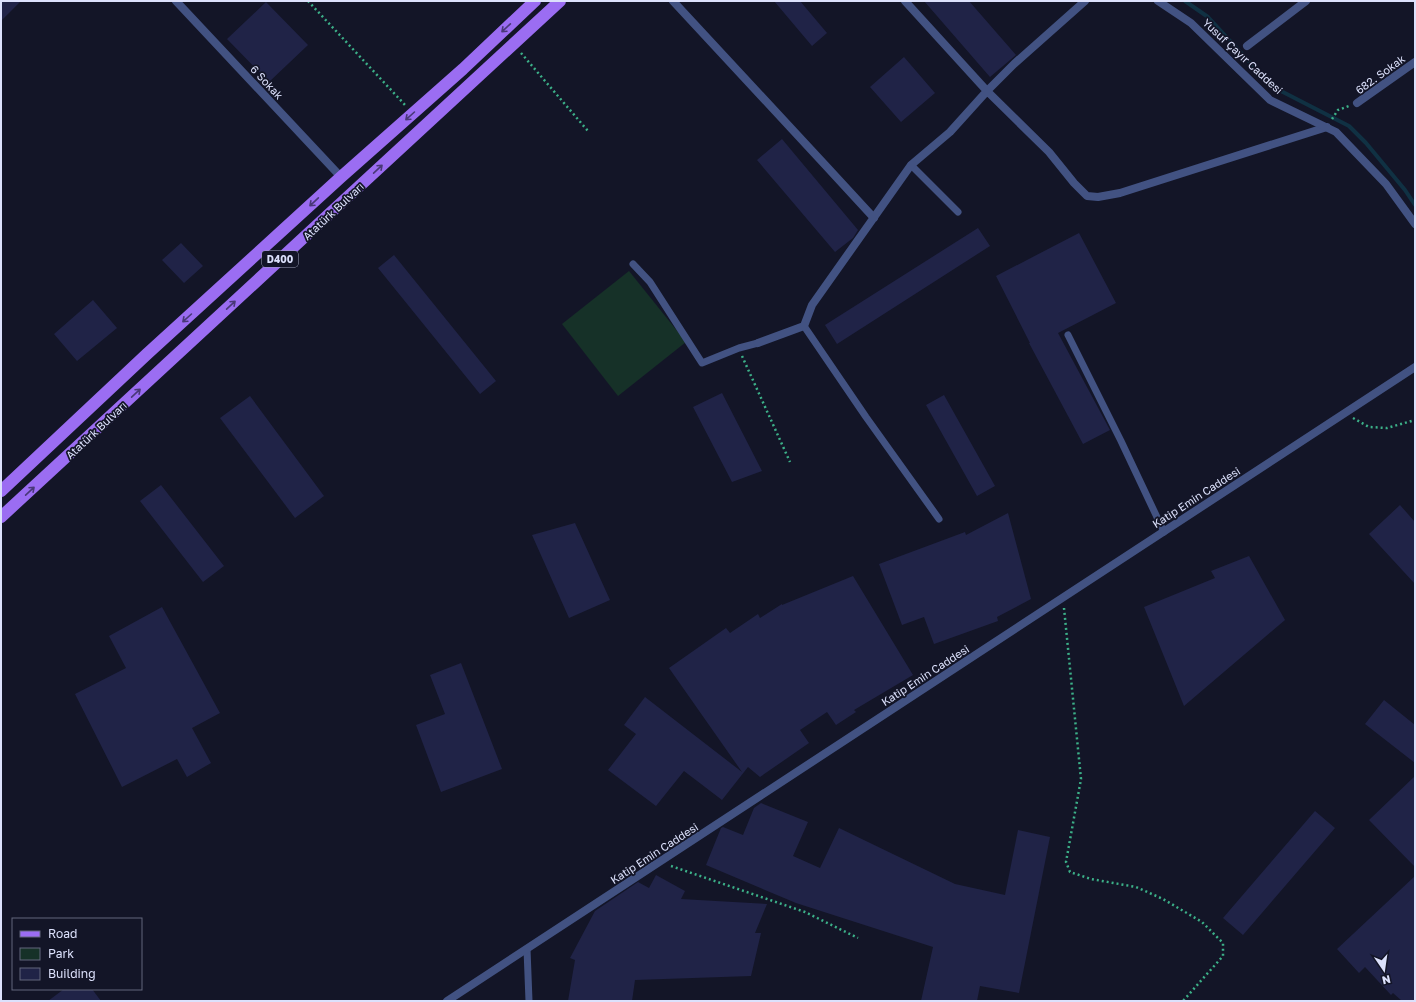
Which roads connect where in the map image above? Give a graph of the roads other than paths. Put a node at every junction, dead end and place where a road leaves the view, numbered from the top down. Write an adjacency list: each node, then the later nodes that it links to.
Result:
1 (176, 1): 15 (street, 6 Sokak)
2 (535, 1): 15 (main road, Atatürk Bulvarı / D400, one-way to 15)
3 (560, 1): 25 (main road, Atatürk Bulvarı / D400, one-way to 3)
4 (905, 1): 11 (street)
5 (1085, 1): 11 (street)
6 (1158, 1): 13 (street, Yusuf Çayır Caddesi)
7 (1306, 1): 9 (street)
8 (679, 3): 17 (street)
9 (1246, 46)
10 (1415, 62): 12 (street, 682. Sokak)
11 (987, 91): 13 (street); 14 (street)
12 (1357, 103)
13 (1329, 125): 18 (street, Yusuf Çayır Caddesi)
14 (911, 165): 16 (lane); 17 (street)
15 (341, 177): 24 (main road, Atatürk Bulvarı / D400, one-way to 24)
16 (958, 212)
17 (874, 218): 20 (street)
18 (1415, 224)
19 (633, 264): 22 (lane)
20 (804, 326): 22 (street); 26 (lane)
21 (1068, 335): 27 (lane)
22 (758, 343)
23 (1415, 367): 27 (street, Katip Emin Caddesi)
24 (1, 491)
25 (1, 517)
26 (939, 519)
27 (1164, 532): 28 (street, Katip Emin Caddesi)
28 (527, 949): 29 (street, Katip Emin Caddesi); 30 (lane)
29 (447, 1001)
30 (529, 1001)

